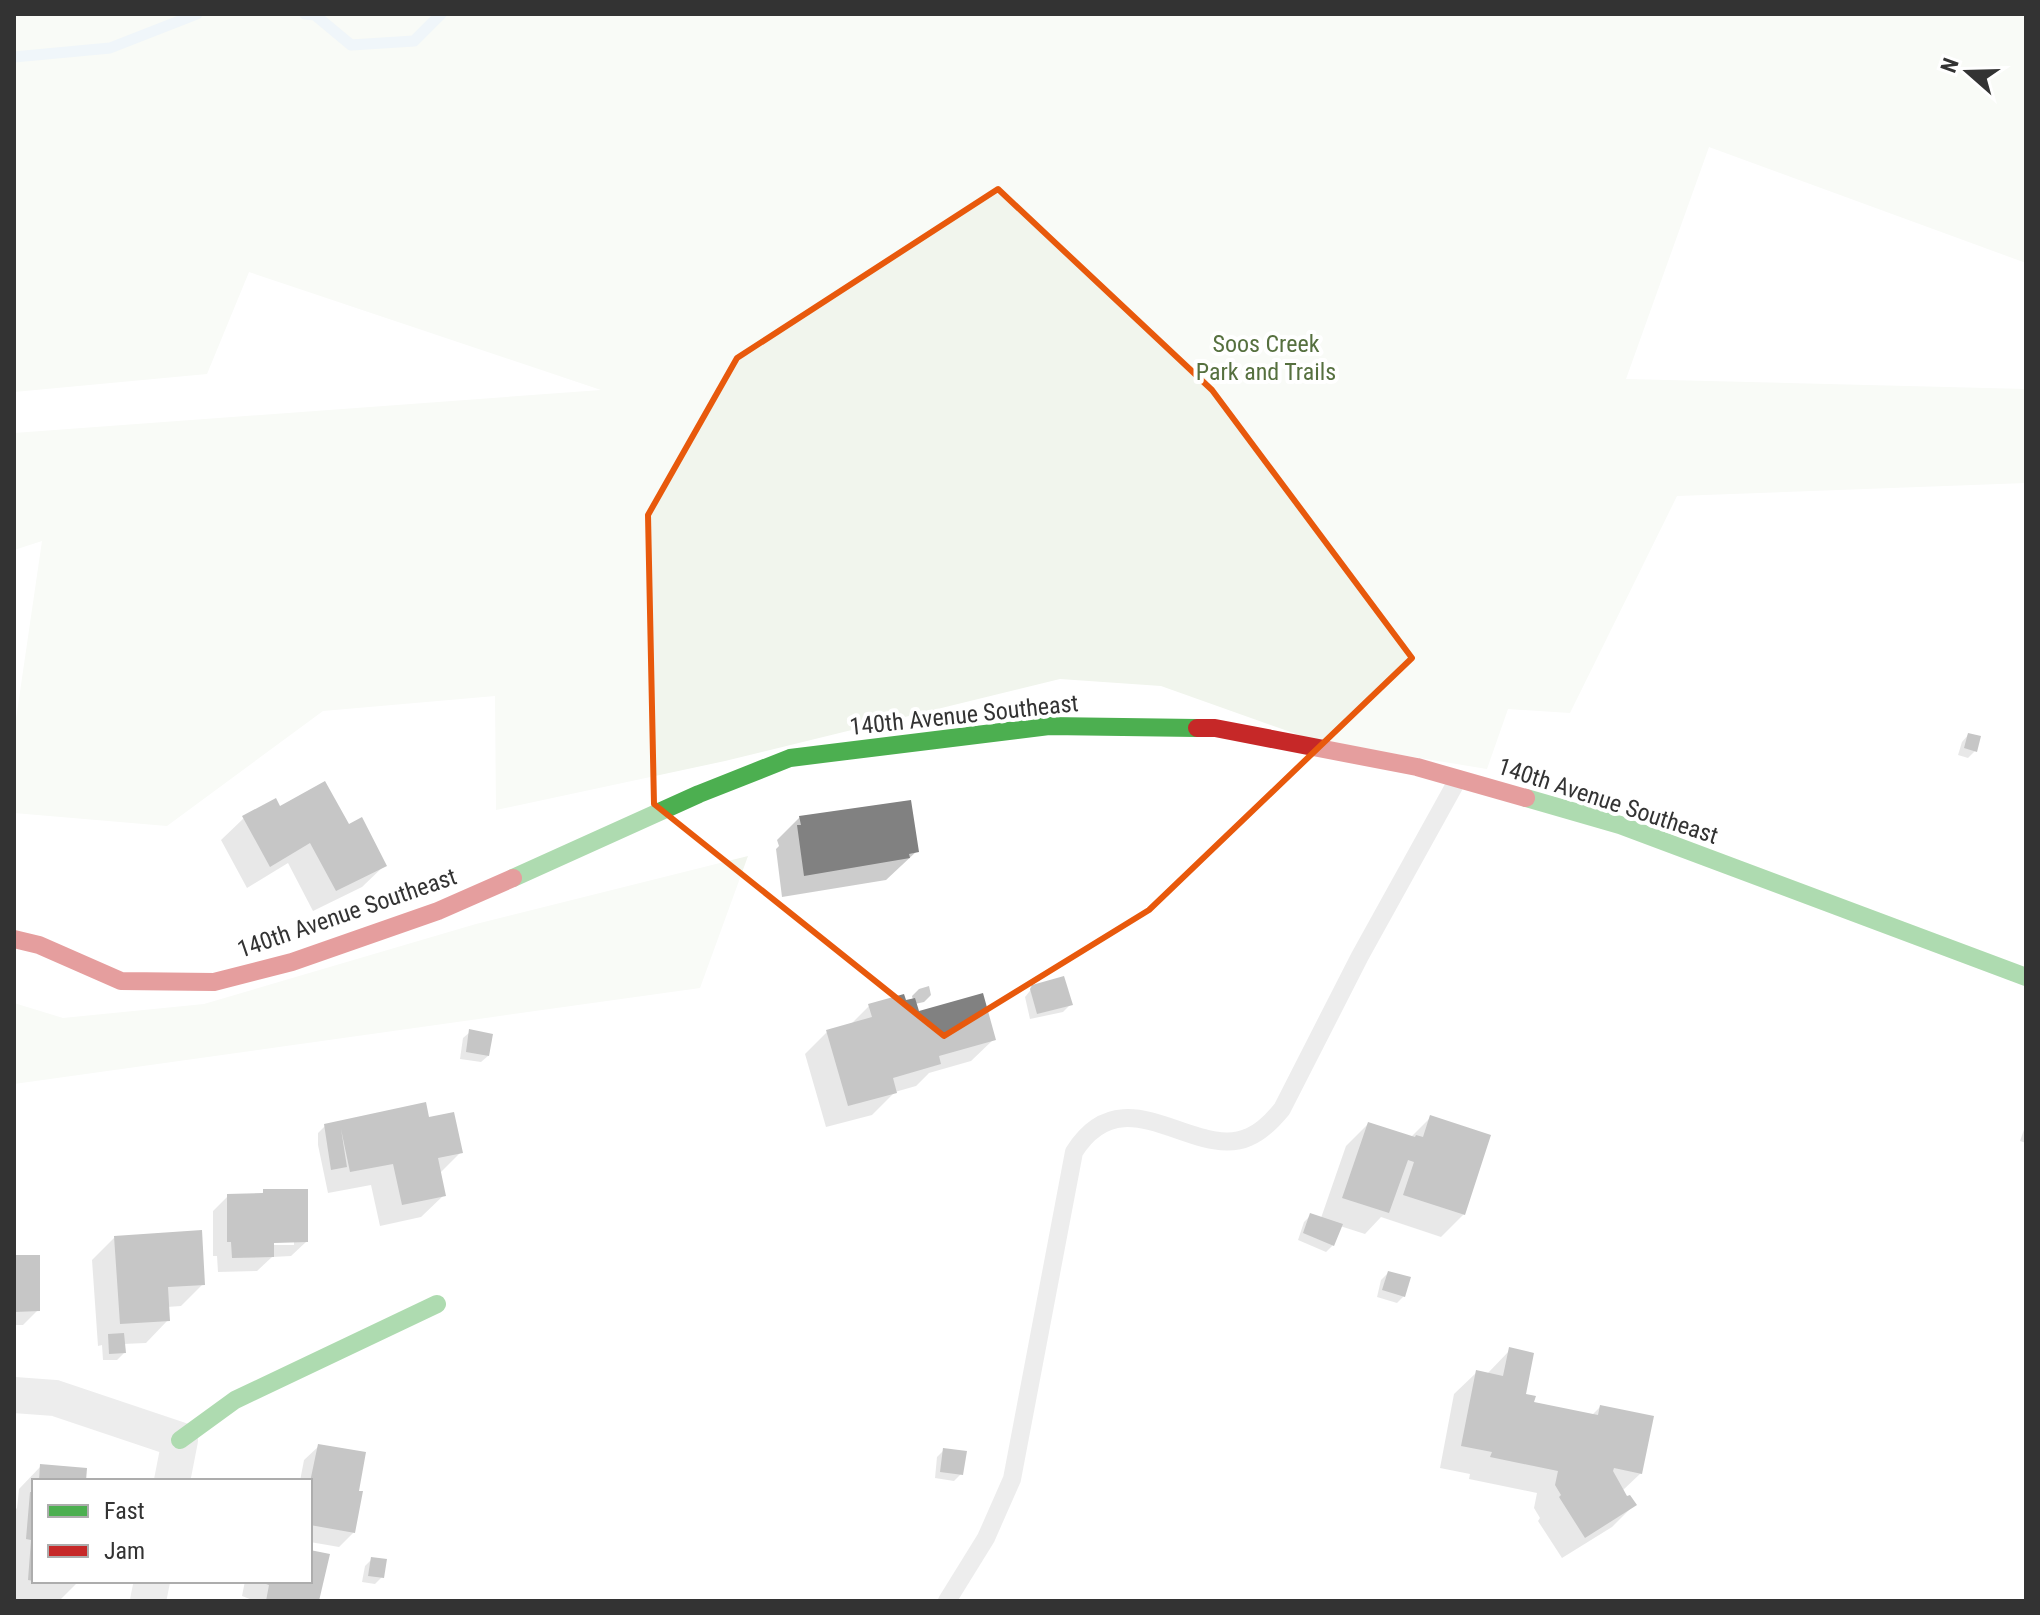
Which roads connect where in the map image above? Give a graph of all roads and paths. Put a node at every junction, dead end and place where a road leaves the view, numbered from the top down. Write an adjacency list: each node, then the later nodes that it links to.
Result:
1 (1458, 779): 2 (street, 140th Avenue Southeast); 3 (street, 140th Avenue Southeast); 8 (lane)
2 (14, 939)
3 (2026, 977)
4 (437, 1304): 6 (street)
5 (14, 1395): 6 (street)
6 (180, 1440): 7 (street)
7 (172, 1479)
8 (947, 1601)

